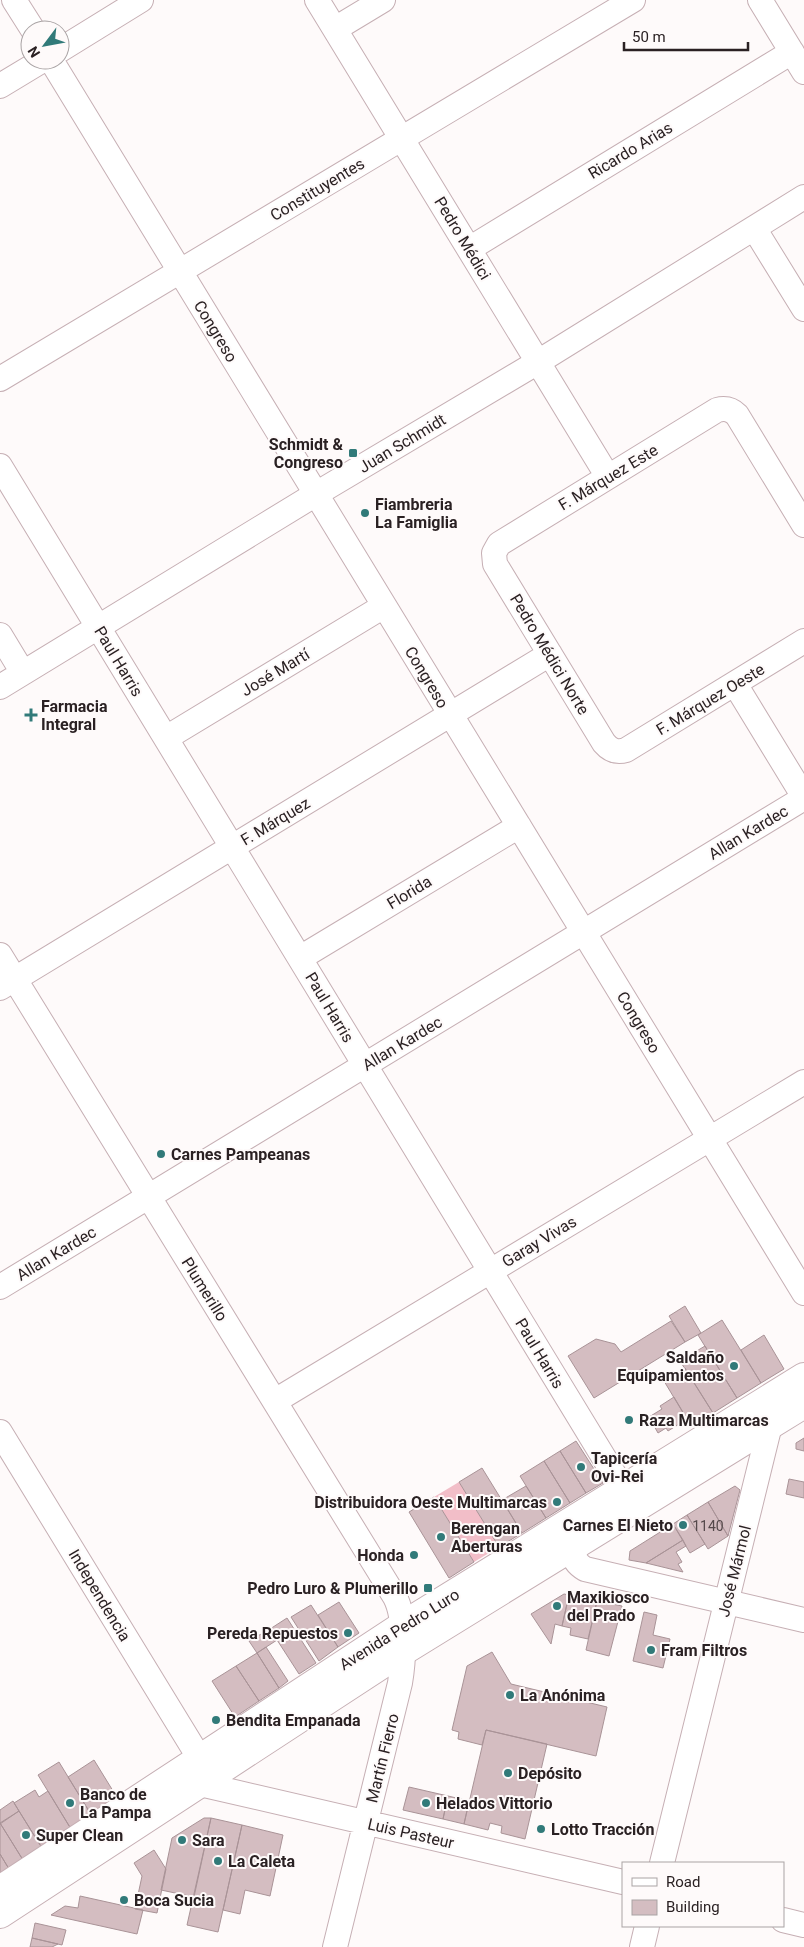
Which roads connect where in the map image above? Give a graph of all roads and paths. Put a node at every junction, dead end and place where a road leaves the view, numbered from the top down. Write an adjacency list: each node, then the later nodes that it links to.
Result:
1 (14, 0): 7 (street)
2 (141, 0): 9 (street)
3 (317, 0): 8 (street, Pedro Médici)
4 (383, 0): 8 (street)
5 (633, 0): 14 (street, Constituyentes)
6 (760, 0): 10 (street)
7 (26, 20)
8 (335, 29): 14 (street, Pedro Médici)
9 (70, 44)
10 (798, 62): 17 (street, Ricardo Arias)
11 (26, 70): 13 (street)
12 (57, 70): 18 (street, Congreso)
13 (0, 86)
14 (402, 138): 17 (street, Pedro Médici); 18 (street, Constituyentes)
15 (804, 197): 16 (street, Juan Schmidt)
16 (754, 228): 19 (street); 20 (street, Juan Schmidt)
17 (469, 249): 20 (street, Pedro Médici)
18 (180, 271): 21 (street, Constituyentes); 24 (street, Congreso)
19 (804, 309)
20 (538, 362): 23 (street, Pedro Médici); 24 (street, Juan Schmidt)
21 (0, 379)
22 (0, 466): 28 (street, Paul Harris)
23 (608, 477): 25 (street, F. Márquez Este); 26 (street, F. Márquez Este)
24 (316, 494): 27 (street, Congreso); 28 (street, Juan Schmidt)
25 (800, 511)
26 (494, 553): 31 (street, Pedro Médici Norte)
27 (384, 606): 35 (street, Congreso); 36 (street, José Martí)
28 (98, 627): 32 (street, Juan Schmidt); 36 (street, Paul Harris)
29 (0, 635): 32 (street)
30 (804, 641): 33 (street, F. Márquez Oeste)
31 (550, 654): 35 (street, F. Márquez); 37 (street, Pedro Médici Norte)
32 (23, 673): 34 (street, Juan Schmidt)
33 (735, 684): 37 (street, F. Márquez Oeste); 38 (street)
34 (0, 687)
35 (451, 715): 39 (street, Congreso); 40 (street, F. Márquez)
36 (166, 738): 40 (street, Paul Harris)
37 (615, 751)
38 (804, 797): 41 (street, Allan Kardec)
39 (519, 826): 41 (street, Congreso); 43 (street, Florida)
40 (232, 847): 43 (street, Paul Harris); 44 (street, F. Márquez)
41 (584, 932): 45 (street, Allan Kardec); 47 (street, Congreso)
42 (0, 955): 44 (street, Plumerillo)
43 (300, 958): 45 (street, Paul Harris)
44 (7, 984): 48 (street, Plumerillo)
45 (365, 1065): 48 (street, Allan Kardec); 49 (street, Paul Harris)
46 (804, 1082): 47 (street, Garay Vivas)
47 (710, 1138): 49 (street, Garay Vivas); 51 (street, Congreso)
48 (149, 1197): 50 (street, Allan Kardec); 53 (street, Plumerillo)
49 (490, 1271): 53 (street, Garay Vivas); 57 (street, Paul Harris)
50 (0, 1287)
51 (804, 1293)
52 (804, 1377): 57 (main road, Avenida Pedro Luro)
53 (275, 1401): 61 (street, Plumerillo)
54 (804, 1404): 55 (main road, Avenida Pedro Luro)
55 (770, 1425): 58 (main road, Avenida Pedro Luro); 59 (street, José Mármol)
56 (0, 1432): 62 (street, Independencia)
57 (623, 1489): 58 (street); 61 (main road, Avenida Pedro Luro)
58 (578, 1543): 59 (street); 61 (main road, Avenida Pedro Luro)
59 (726, 1602): 60 (street); 64 (street, José Mármol)
60 (804, 1620)
61 (402, 1639): 62 (main road, Avenida Pedro Luro); 63 (street, Martín Fierro)
62 (200, 1771): 63 (street, Luis Pasteur); 66 (main road, Avenida Pedro Luro); 67 (main road, Avenida Pedro Luro)
63 (366, 1823): 65 (street, Luis Pasteur); 71 (street, Martín Fierro)
64 (662, 1862)
65 (622, 1882)
66 (0, 1890)
67 (0, 1914)
68 (784, 1920): 69 (street)
69 (804, 1925)
70 (647, 1927): 72 (street)
71 (335, 1947)
72 (642, 1947)

